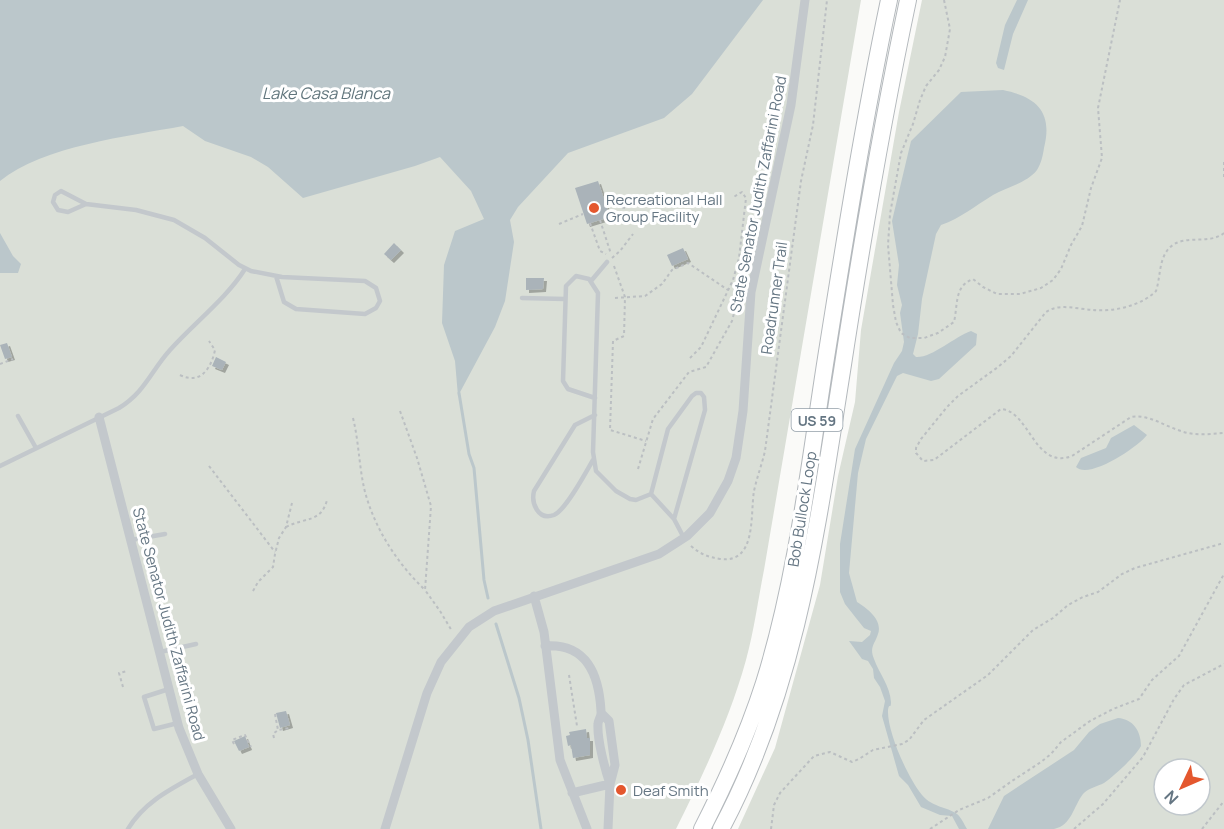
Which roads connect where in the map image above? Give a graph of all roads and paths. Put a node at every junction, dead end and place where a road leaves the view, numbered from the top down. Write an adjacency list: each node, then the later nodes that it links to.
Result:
1 (805, 0): 55 (street, State Senator Judith Zaffarini Road)
2 (827, 0): 55 (path, Roadrunner Trail)
3 (889, 0): 88 (highway, Bob Bullock Loop / US 59)
4 (908, 0): 89 (highway, Bob Bullock Loop / US 59)
5 (944, 0): 6 (path)
6 (1120, 0)
7 (1224, 162): 8 (path)
8 (1224, 179)
9 (732, 198): 24 (path)
10 (605, 201): 12 (path)
11 (86, 204): 11 (lane); 21 (lane)
12 (625, 208)
13 (583, 214): 16 (path)
14 (600, 220): 19 (path)
15 (590, 223): 19 (path)
16 (559, 224)
17 (1224, 233): 41 (path)
18 (633, 234): 19 (path)
19 (612, 257): 25 (path)
20 (607, 262): 23 (lane)
21 (245, 269): 22 (lane); 39 (lane)
22 (276, 276): 22 (lane)
23 (591, 281): 29 (lane); 35 (lane)
24 (728, 290): 25 (path); 31 (path)
25 (625, 297): 27 (path); 42 (path)
26 (522, 298): 29 (lane)
27 (615, 298)
28 (738, 298): 42 (path)
29 (566, 299): 35 (lane)
30 (209, 341): 34 (path)
31 (690, 358)
32 (13, 359): 33 (path)
33 (0, 364)
34 (180, 375)
35 (595, 398): 37 (lane)
36 (400, 411): 59 (path)
37 (594, 415): 44 (lane); 44 (lane)
38 (18, 416): 43 (lane)
39 (99, 417): 43 (lane); 54 (street, State Senator Judith Zaffarini Road)
40 (354, 418): 59 (path)
41 (1224, 433)
42 (646, 441): 47 (path)
43 (36, 448): 45 (lane)
44 (594, 459): 48 (lane)
45 (0, 466)
46 (209, 466): 57 (path)
47 (638, 469)
48 (651, 494): 51 (lane); 51 (lane)
49 (327, 500): 52 (path)
50 (292, 503): 52 (path)
51 (674, 519): 55 (lane)
52 (286, 527): 57 (path)
53 (165, 534): 54 (lane)
54 (131, 540): 65 (street, State Senator Judith Zaffarini Road)
55 (686, 540): 61 (street, State Senator Judith Zaffarini Road)
56 (1224, 543): 90 (path)
57 (275, 552): 60 (path)
58 (1224, 574): 91 (path)
59 (425, 590): 62 (path)
60 (253, 591)
61 (534, 597): 64 (street); 85 (street, State Senator Judith Zaffarini Road)
62 (452, 631)
63 (196, 644): 65 (lane)
64 (545, 646): 80 (street); 81 (street)
65 (160, 652): 70 (street, State Senator Judith Zaffarini Road)
66 (1224, 664): 92 (path)
67 (127, 671): 69 (path)
68 (569, 675): 73 (path)
69 (123, 687)
70 (169, 689): 72 (street, State Senator Judith Zaffarini Road); 72 (lane)
71 (275, 714): 75 (path)
72 (178, 723): 79 (street, State Senator Judith Zaffarini Road)
73 (577, 726)
74 (289, 728): 75 (path)
75 (278, 730): 76 (path)
76 (274, 738)
77 (234, 744): 78 (path)
78 (251, 747)
79 (198, 774): 83 (lane); 84 (street, State Senator Judith Zaffarini Road)
80 (610, 784): 81 (street); 87 (street)
81 (572, 793): 86 (street)
82 (1224, 801): 93 (path)
83 (128, 829)
84 (231, 829)
85 (385, 829)
86 (587, 829)
87 (608, 829)
88 (702, 829)
89 (721, 829)
90 (771, 829)
91 (930, 829)
92 (1074, 829)
93 (1202, 829)

